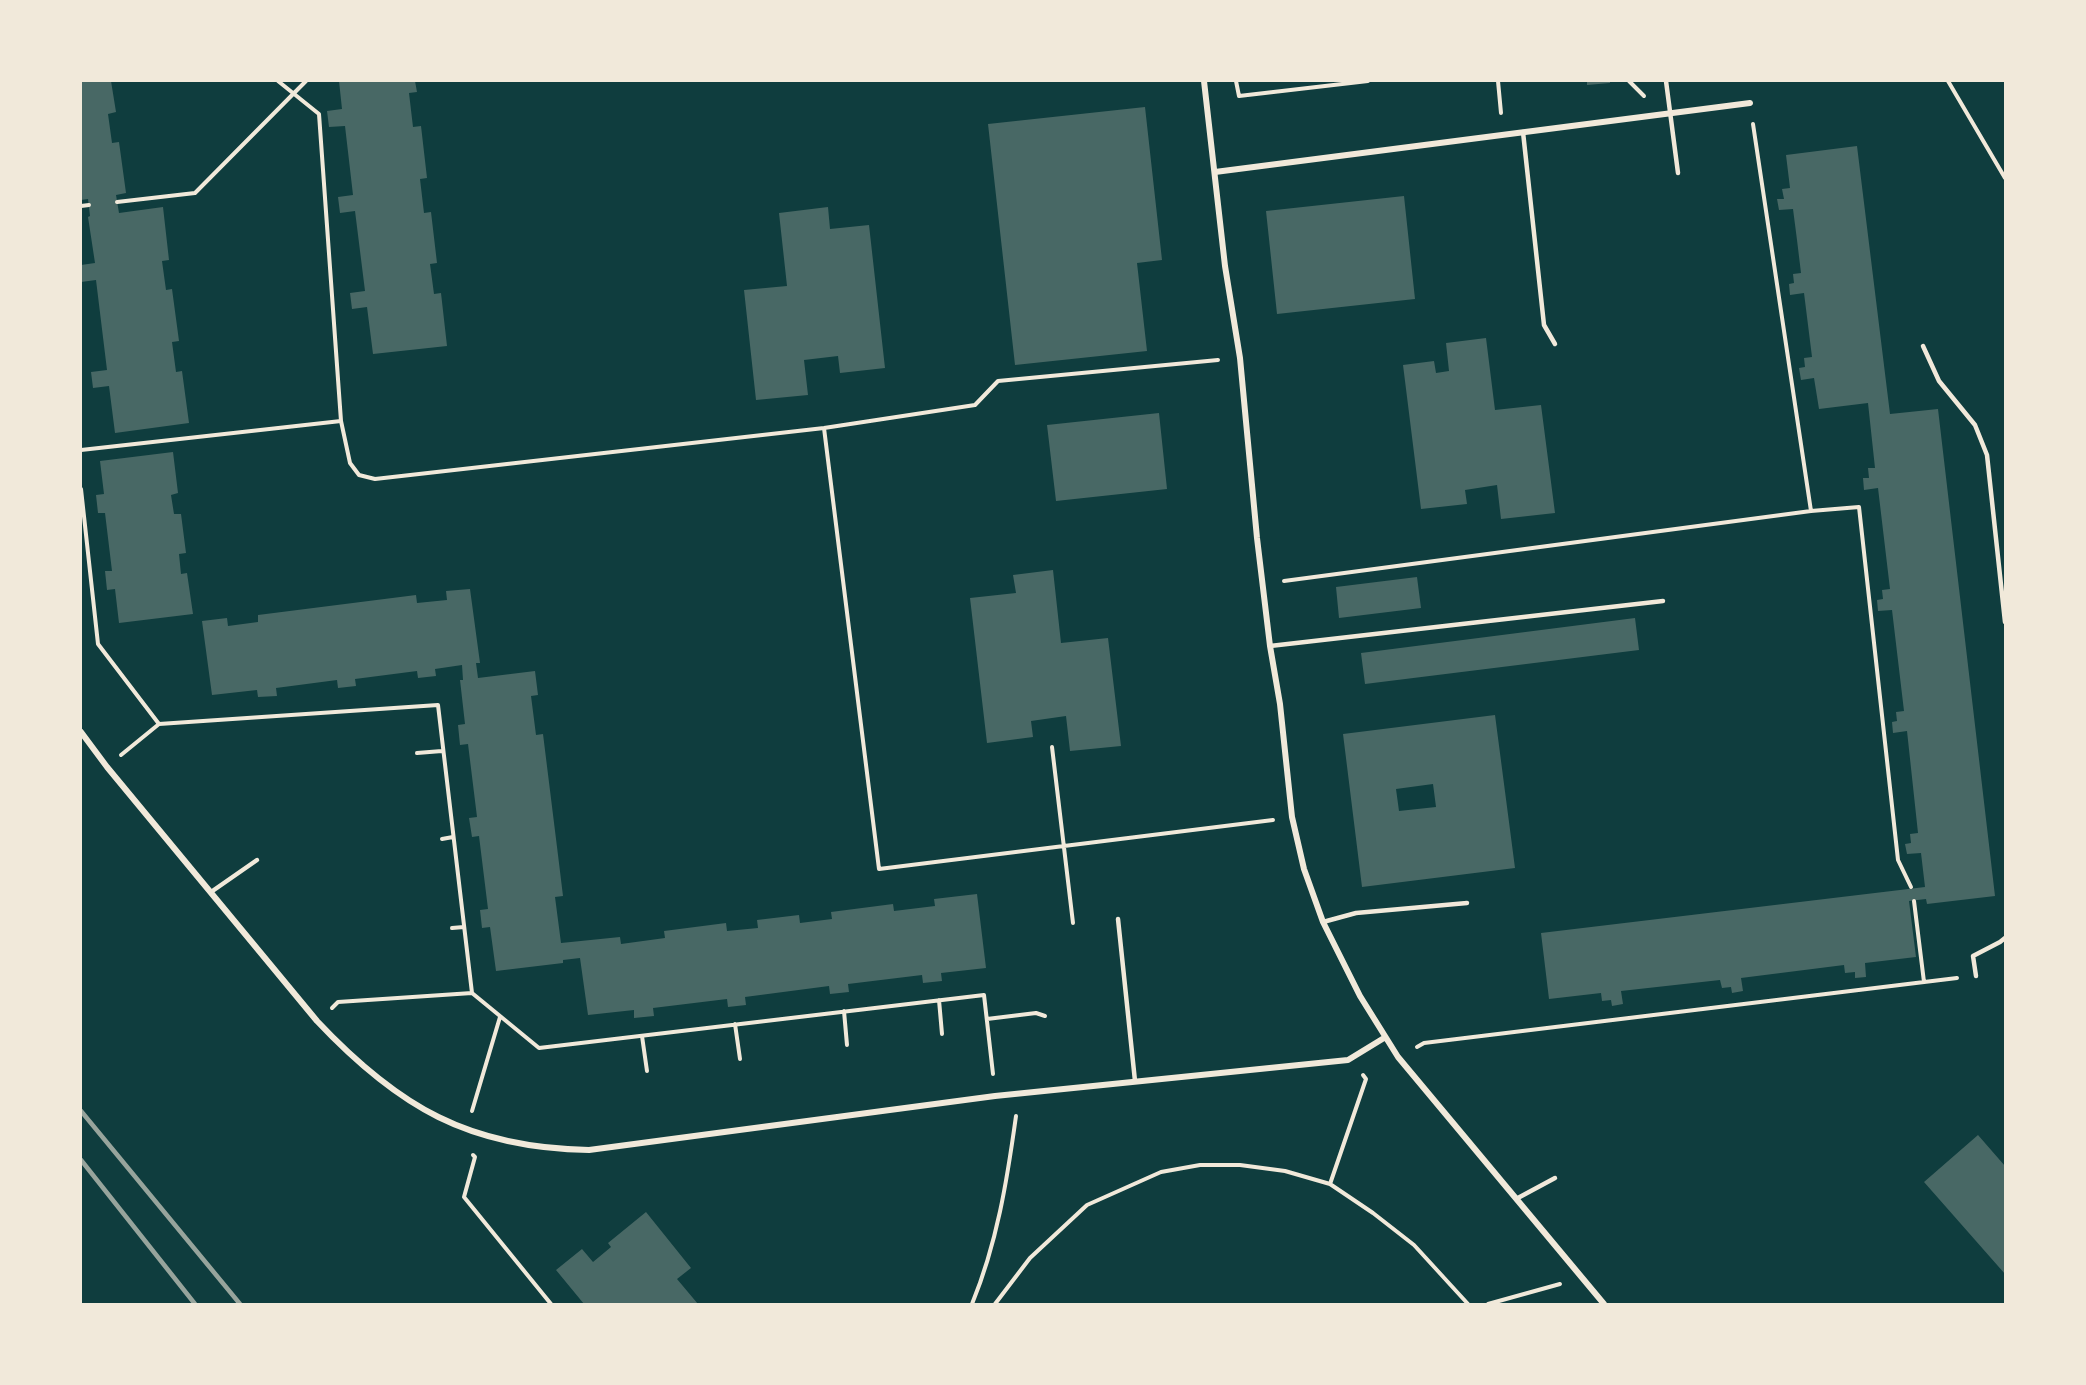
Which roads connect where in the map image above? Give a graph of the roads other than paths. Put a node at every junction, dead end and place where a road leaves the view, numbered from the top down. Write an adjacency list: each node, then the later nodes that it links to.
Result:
1 (1204, 81): 6 (street)
2 (1666, 81): 4 (lane)
3 (1750, 103): 4 (street)
4 (1670, 113): 5 (street); 7 (lane)
5 (1523, 132): 6 (street); 8 (lane)
6 (1215, 172): 12 (street)
7 (1678, 173)
8 (1555, 344)
9 (1923, 346): 11 (lane)
10 (1663, 601): 12 (lane)
11 (2005, 622)
12 (1270, 646): 18 (street)
13 (81, 732): 15 (street)
14 (257, 860): 15 (lane)
15 (211, 892): 22 (street)
16 (1467, 903): 18 (lane)
17 (1118, 919): 22 (lane)
18 (1323, 922): 21 (street)
19 (2005, 938): 20 (lane)
20 (1976, 976)
21 (1384, 1038): 22 (street); 24 (street)
22 (1135, 1081)
23 (1555, 1178): 24 (lane)
24 (1516, 1199): 25 (street)
25 (1604, 1304)

